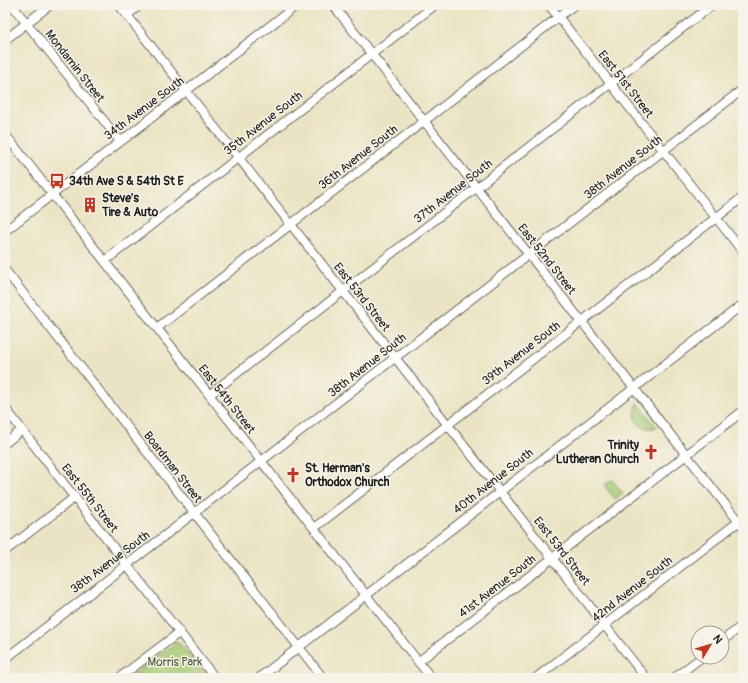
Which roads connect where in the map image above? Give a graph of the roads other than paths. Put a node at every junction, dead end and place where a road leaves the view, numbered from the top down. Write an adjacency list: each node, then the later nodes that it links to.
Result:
1 (12, 5): 13 (street, Mondamin Street)
2 (50, 5): 13 (street)
3 (119, 5): 11 (street, East 53rd Street)
4 (140, 5): 11 (street)
5 (297, 5): 18 (street, 34th Avenue South)
6 (334, 5): 15 (street, East 52nd Street)
7 (435, 5): 15 (street, 35th Avenue South)
8 (549, 5): 12 (street, East 51st Street)
9 (574, 5): 12 (street, 36th Avenue South)
10 (712, 5): 16 (street, 37th Avenue South)
11 (127, 15): 18 (street, East 53rd Street)
12 (559, 17): 16 (street, East 51st Street); 19 (street, 36th Avenue South)
13 (26, 23): 14 (street); 21 (street, Mondamin Street)
14 (5, 40)
15 (372, 54): 19 (street, East 52nd Street); 23 (street, 35th Avenue South)
16 (611, 84): 22 (street, East 51st Street); 24 (street, 37th Avenue South)
17 (743, 89): 22 (street, 38th Avenue South)
18 (186, 91): 21 (street, 34th Avenue South); 23 (street, East 53rd Street)
19 (424, 121): 24 (street, East 52nd Street); 28 (street, 36th Avenue South)
20 (5, 134): 25 (street, East 54th Street)
21 (120, 142): 25 (street, 34th Avenue South)
22 (664, 151): 27 (street, East 51st Street); 31 (street, 38th Avenue South)
23 (239, 158): 28 (street, East 53rd Street); 32 (street, 35th Avenue South)
24 (476, 188): 31 (street, East 52nd Street); 34 (street, 37th Avenue South)
25 (52, 194): 29 (street, 34th Avenue South); 32 (street, East 54th Street)
26 (743, 197): 27 (street, 39th Avenue South)
27 (716, 218): 30 (street, East 51st Street); 36 (street, 39th Avenue South)
28 (291, 224): 34 (street, East 53rd Street); 37 (street, 36th Avenue South)
29 (5, 231)
30 (743, 252)
31 (529, 255): 36 (street, East 52nd Street); 38 (street, 38th Avenue South)
32 (105, 261): 37 (street, East 54th Street)
33 (5, 270): 50 (street, Boardman Street)
34 (342, 292): 38 (street, East 53rd Street); 40 (street, 37th Avenue South)
35 (743, 304): 39 (street, 40th Avenue South)
36 (581, 321): 39 (street, East 52nd Street); 43 (street, 39th Avenue South)
37 (157, 328): 40 (street, East 54th Street)
38 (395, 358): 43 (street, East 53rd Street); 47 (street, 38th Avenue South)
39 (634, 388): 46 (street, East 52nd Street); 48 (street, 40th Avenue South)
40 (210, 395): 47 (street, East 54th Street)
41 (5, 408): 44 (street, East 55th Street)
42 (743, 411): 46 (street, 41st Avenue South)
43 (447, 425): 48 (street, East 53rd Street); 52 (street, 39th Avenue South)
44 (22, 430): 45 (street); 49 (street, East 55th Street)
45 (5, 443)
46 (686, 455): 51 (street, East 52nd Street); 54 (street, 41st Avenue South)
47 (261, 462): 50 (street, 38th Avenue South); 52 (street, East 54th Street)
48 (500, 492): 54 (street, East 53rd Street); 56 (street, 40th Avenue South)
49 (75, 497): 53 (street); 55 (street, East 55th Street)
50 (194, 513): 55 (street, 38th Avenue South); 61 (street, Boardman Street)
51 (742, 522): 57 (street, 42nd Avenue South)
52 (314, 528): 56 (street, East 54th Street)
53 (5, 551)
54 (552, 558): 57 (street, East 53rd Street); 63 (street, 41st Avenue South)
55 (127, 564): 59 (street, East 55th Street); 62 (street, 38th Avenue South)
56 (366, 595): 61 (street, 40th Avenue South); 63 (street, East 54th Street)
57 (605, 625): 70 (street, 42nd Avenue South); 71 (street, East 53rd Street)
58 (743, 625): 60 (street)
59 (180, 632): 65 (street); 66 (street, East 55th Street)
60 (730, 635)
61 (299, 647): 67 (street, 40th Avenue South); 68 (street, Boardman Street)
62 (5, 659)
63 (418, 662): 69 (street, East 54th Street)
64 (691, 665): 72 (street)
65 (119, 678)
66 (215, 678)
67 (259, 678)
68 (323, 678)
69 (431, 678)
70 (536, 678)
71 (646, 678)
72 (674, 678)

